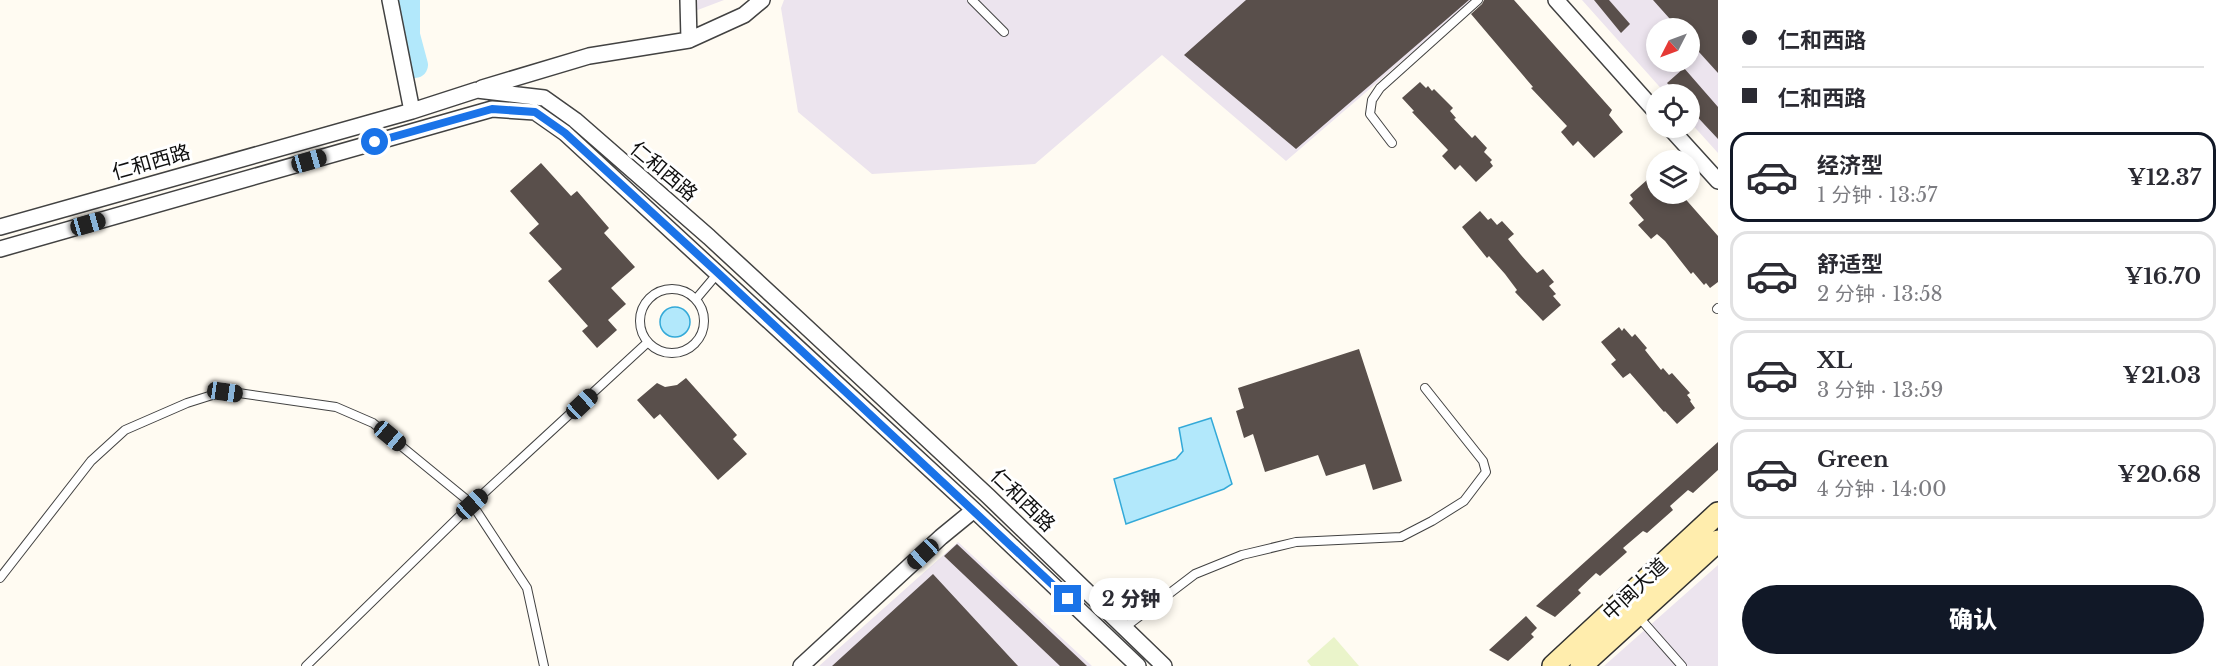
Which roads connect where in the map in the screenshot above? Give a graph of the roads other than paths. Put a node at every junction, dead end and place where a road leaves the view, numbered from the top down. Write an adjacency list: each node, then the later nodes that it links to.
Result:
1 (390, 0): 11 (street)
2 (688, 0): 8 (street)
3 (762, 0): 8 (street)
4 (972, 0): 7 (lane)
5 (1478, 0): 13 (lane)
6 (1556, 0): 10 (street)
7 (1004, 32)
8 (689, 40): 9 (street)
9 (477, 90): 11 (street, 仁和西路); 16 (street, 仁和西路)
10 (1646, 101)
11 (412, 111): 15 (street, 仁和西路)
12 (1679, 138): 14 (street)
13 (1392, 143)
14 (1718, 181)
15 (0, 227)
16 (709, 237): 18 (street); 29 (street, 仁和西路)
17 (0, 249): 18 (street, 仁和西路)
18 (697, 254): 19 (street, 仁和西路)
19 (718, 273): 20 (lane); 24 (street, 仁和西路)
20 (696, 300): 21 (lane); 21 (lane)
21 (648, 342): 23 (lane)
22 (1425, 388): 29 (lane)
23 (472, 504): 27 (lane); 30 (lane); 31 (lane)
24 (974, 510): 32 (street); 33 (street, 仁和西路)
25 (1718, 513): 35 (main road, 中闽大道)
26 (1718, 541): 28 (main road, 中闽大道)
27 (0, 578)
28 (1636, 614): 36 (main road, 中闽大道); 37 (lane)
29 (1124, 628): 34 (street, 仁和西路)
30 (306, 666)
31 (544, 666)
32 (801, 666)
33 (1138, 666)
34 (1164, 666)
35 (1552, 666)
36 (1581, 666)
37 (1682, 666)

